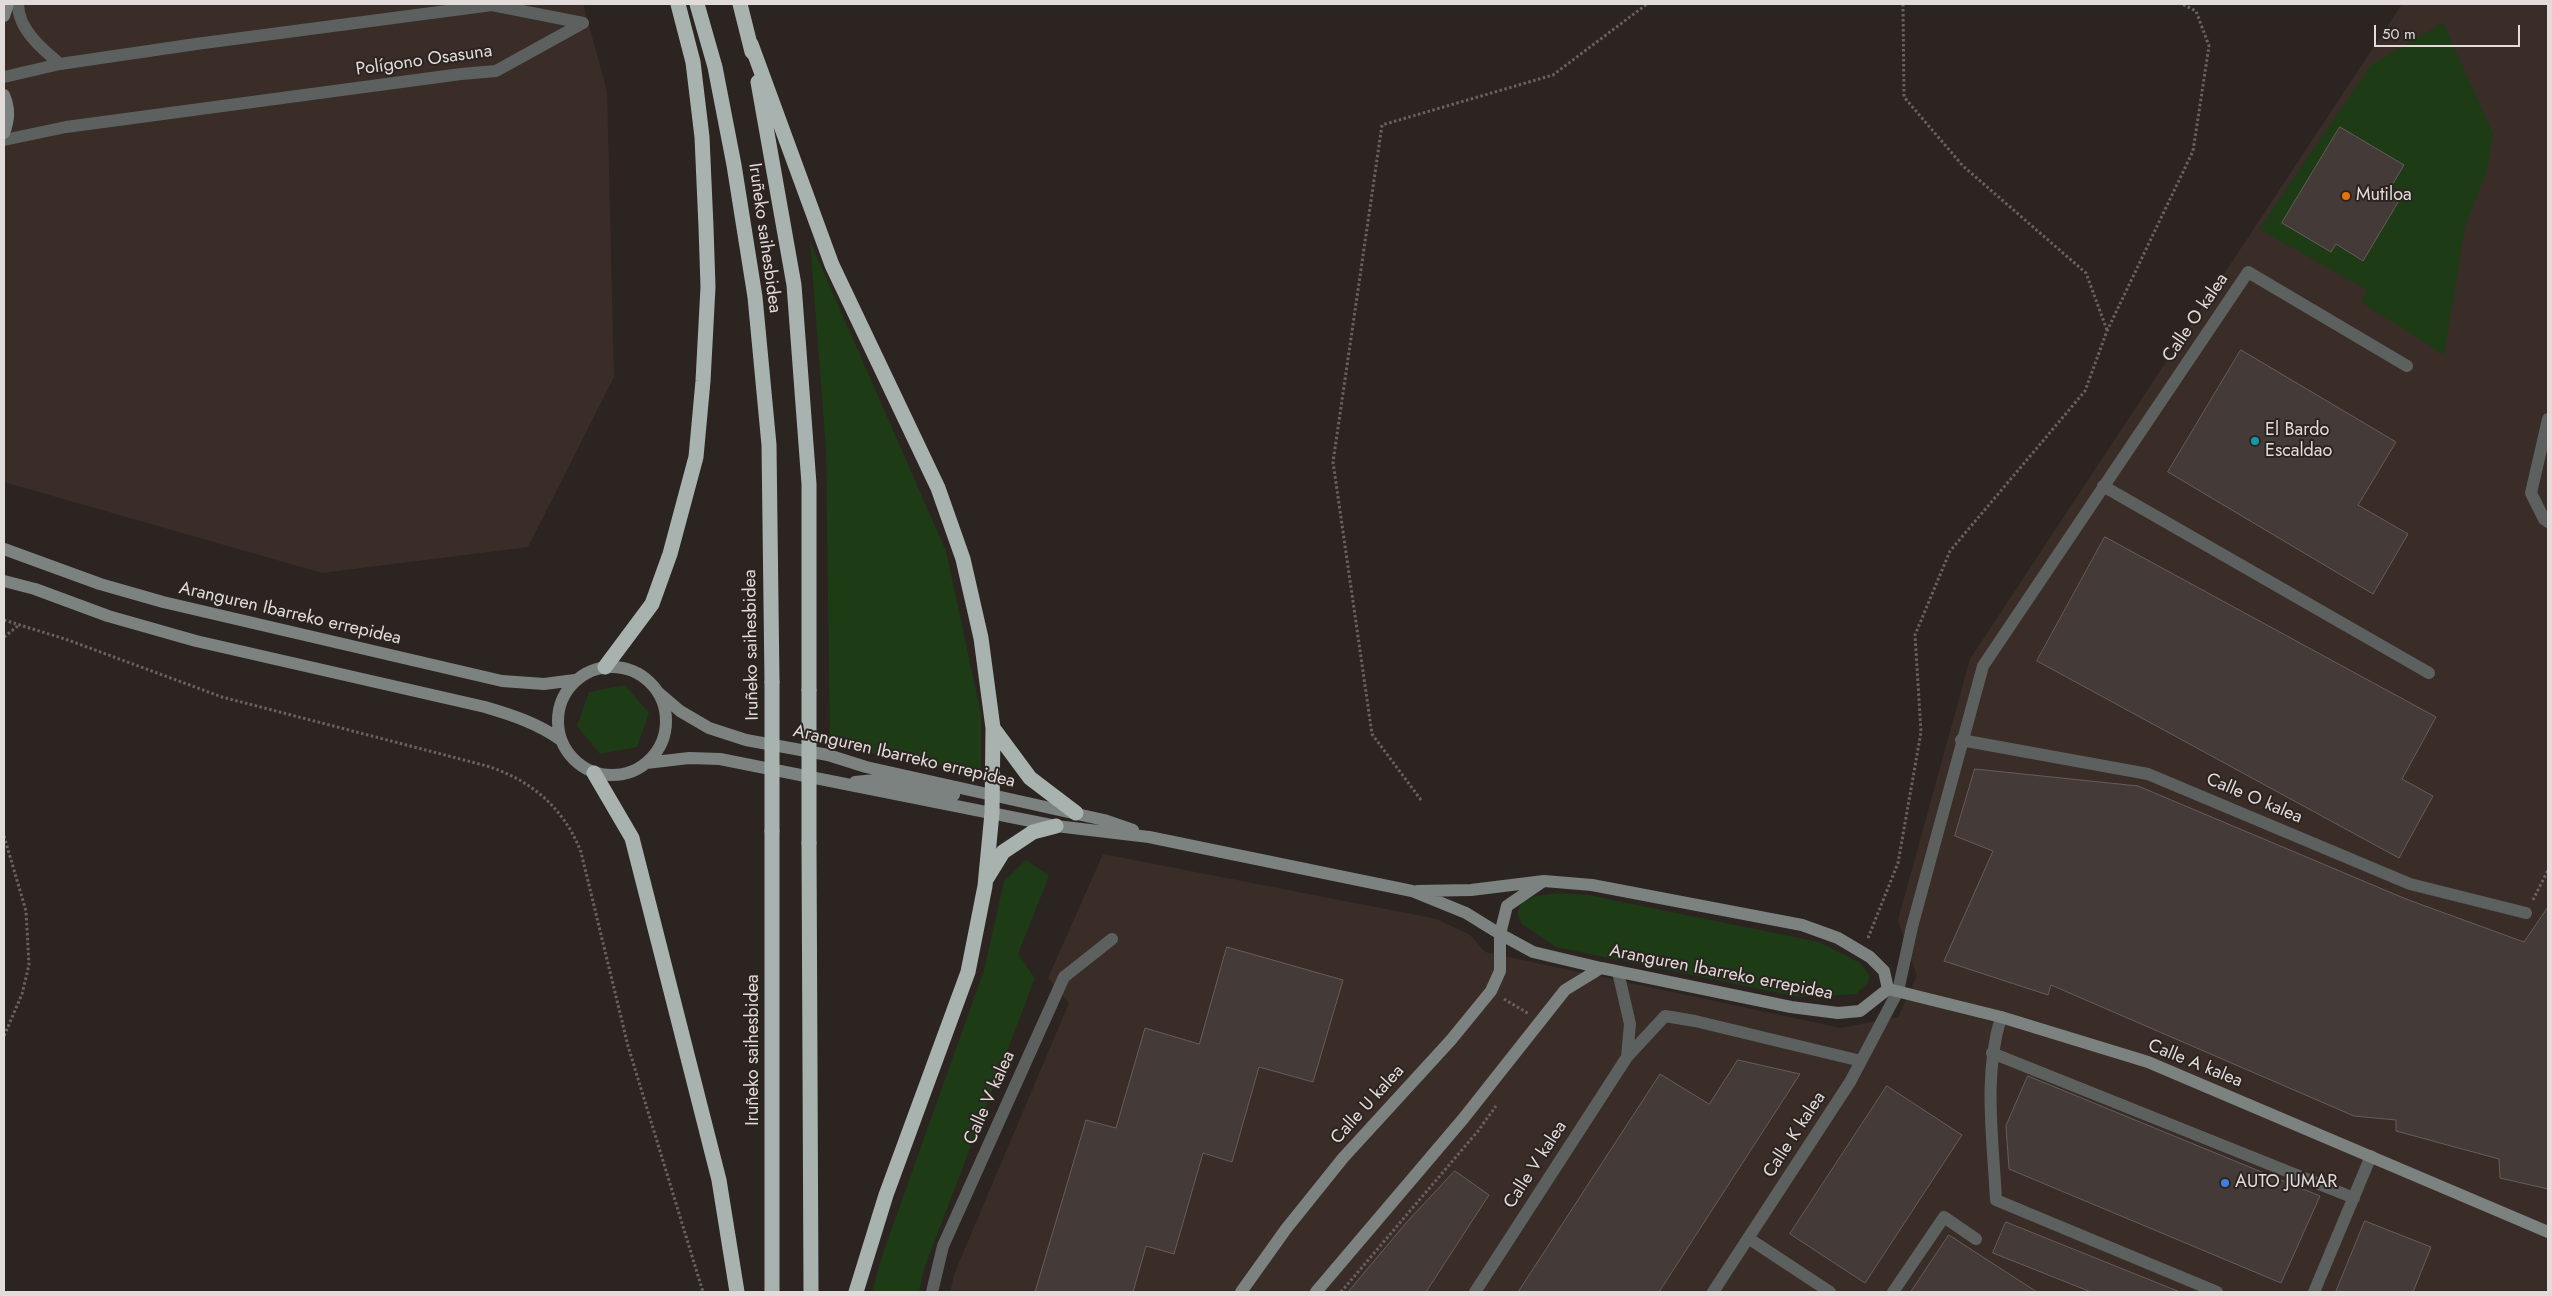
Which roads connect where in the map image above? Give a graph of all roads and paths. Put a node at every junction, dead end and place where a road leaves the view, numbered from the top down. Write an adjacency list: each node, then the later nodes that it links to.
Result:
1 (8, 4): 9 (street)
2 (18, 4): 11 (street)
3 (678, 4): 26 (highway)
4 (697, 4): 68 (highway, Iruñeko saihesbidea, bridge)
5 (740, 4): 10 (highway, Iruñeko saihesbidea)
6 (1647, 4): 37 (path)
7 (1902, 4): 16 (path)
8 (2182, 4): 16 (path)
9 (4, 16)
10 (751, 44): 30 (highway); 69 (highway, Iruñeko saihesbidea, bridge)
11 (60, 64): 12 (street, Polígono Osasuna); 15 (street, Polígono Osasuna)
12 (4, 77)
13 (4, 95): 14 (street)
14 (4, 133)
15 (4, 140)
16 (2107, 331): 50 (path)
17 (2407, 366): 19 (street, Calle O kalea)
18 (2548, 419): 20 (street)
19 (2103, 486): 27 (street); 32 (street, Calle O kalea)
20 (2548, 522)
21 (4, 549): 28 (street, Aranguren Ibarreko errepidea)
22 (4, 581): 31 (street)
23 (4, 620): 24 (path)
24 (19, 625): 25 (path); 66 (path)
25 (4, 637)
26 (605, 667): 28 (street); 29 (street)
27 (2429, 674)
28 (575, 680): 31 (street)
29 (659, 693): 33 (street); 36 (street, Aranguren Ibarreko errepidea)
30 (993, 728): 36 (highway); 39 (highway)
31 (561, 740): 34 (street)
32 (1961, 740): 47 (street, Calle O kalea); 54 (street, Calle O kalea)
33 (646, 763): 34 (street); 35 (street, Aranguren Ibarreko errepidea)
34 (594, 772): 67 (highway)
35 (842, 784): 36 (street); 38 (street, Aranguren Ibarreko errepidea)
36 (987, 794): 38 (highway); 39 (street, Aranguren Ibarreko errepidea)
37 (1421, 800)
38 (992, 813): 40 (street, Aranguren Ibarreko errepidea); 44 (highway)
39 (1076, 813): 42 (street, Aranguren Ibarreko errepidea)
40 (1056, 826): 42 (street, Aranguren Ibarreko errepidea); 44 (highway)
41 (4, 836): 57 (path)
42 (1149, 836): 46 (street, Aranguren Ibarreko errepidea)
43 (2548, 870): 47 (path)
44 (985, 881): 70 (highway)
45 (1544, 881): 46 (street, Aranguren Ibarreko errepidea); 48 (street); 50 (street, Aranguren Ibarreko errepidea)
46 (1412, 891): 48 (street, Aranguren Ibarreko errepidea)
47 (2526, 913)
48 (1500, 934): 51 (street, Aranguren Ibarreko errepidea); 53 (street, Calle U kalea)
49 (1112, 939): 71 (street, Calle V kalea)
50 (1863, 953): 54 (street, Aranguren Ibarreko errepidea)
51 (1601, 968): 52 (street, Aranguren Ibarreko errepidea); 56 (street)
52 (1618, 972): 54 (street, Aranguren Ibarreko errepidea); 59 (street, Calle V kalea)
53 (1491, 991): 56 (path); 72 (street, Calle U kalea)
54 (1893, 991): 55 (street, Calle A kalea); 60 (street, Calle K kalea)
55 (2002, 1017): 58 (street); 61 (street, Calle A kalea)
56 (1542, 1022): 73 (street)
57 (4, 1036)
58 (1992, 1053): 62 (street); 78 (street)
59 (1627, 1057): 60 (street, Calle V kalea); 74 (street, Calle V kalea)
60 (1861, 1062): 64 (street, Calle K kalea)
61 (2371, 1156): 62 (street); 63 (street, Calle A kalea)
62 (2354, 1198): 79 (street)
63 (2548, 1232)
64 (1748, 1238): 75 (street, Calle K kalea); 76 (street)
65 (1976, 1239): 77 (street)
66 (703, 1292)
67 (737, 1292)
68 (772, 1292)
69 (811, 1292)
70 (856, 1292)
71 (932, 1292)
72 (1241, 1292)
73 (1316, 1292)
74 (1475, 1292)
75 (1713, 1292)
76 (1830, 1292)
77 (1893, 1292)
78 (2217, 1292)
79 (2314, 1292)

